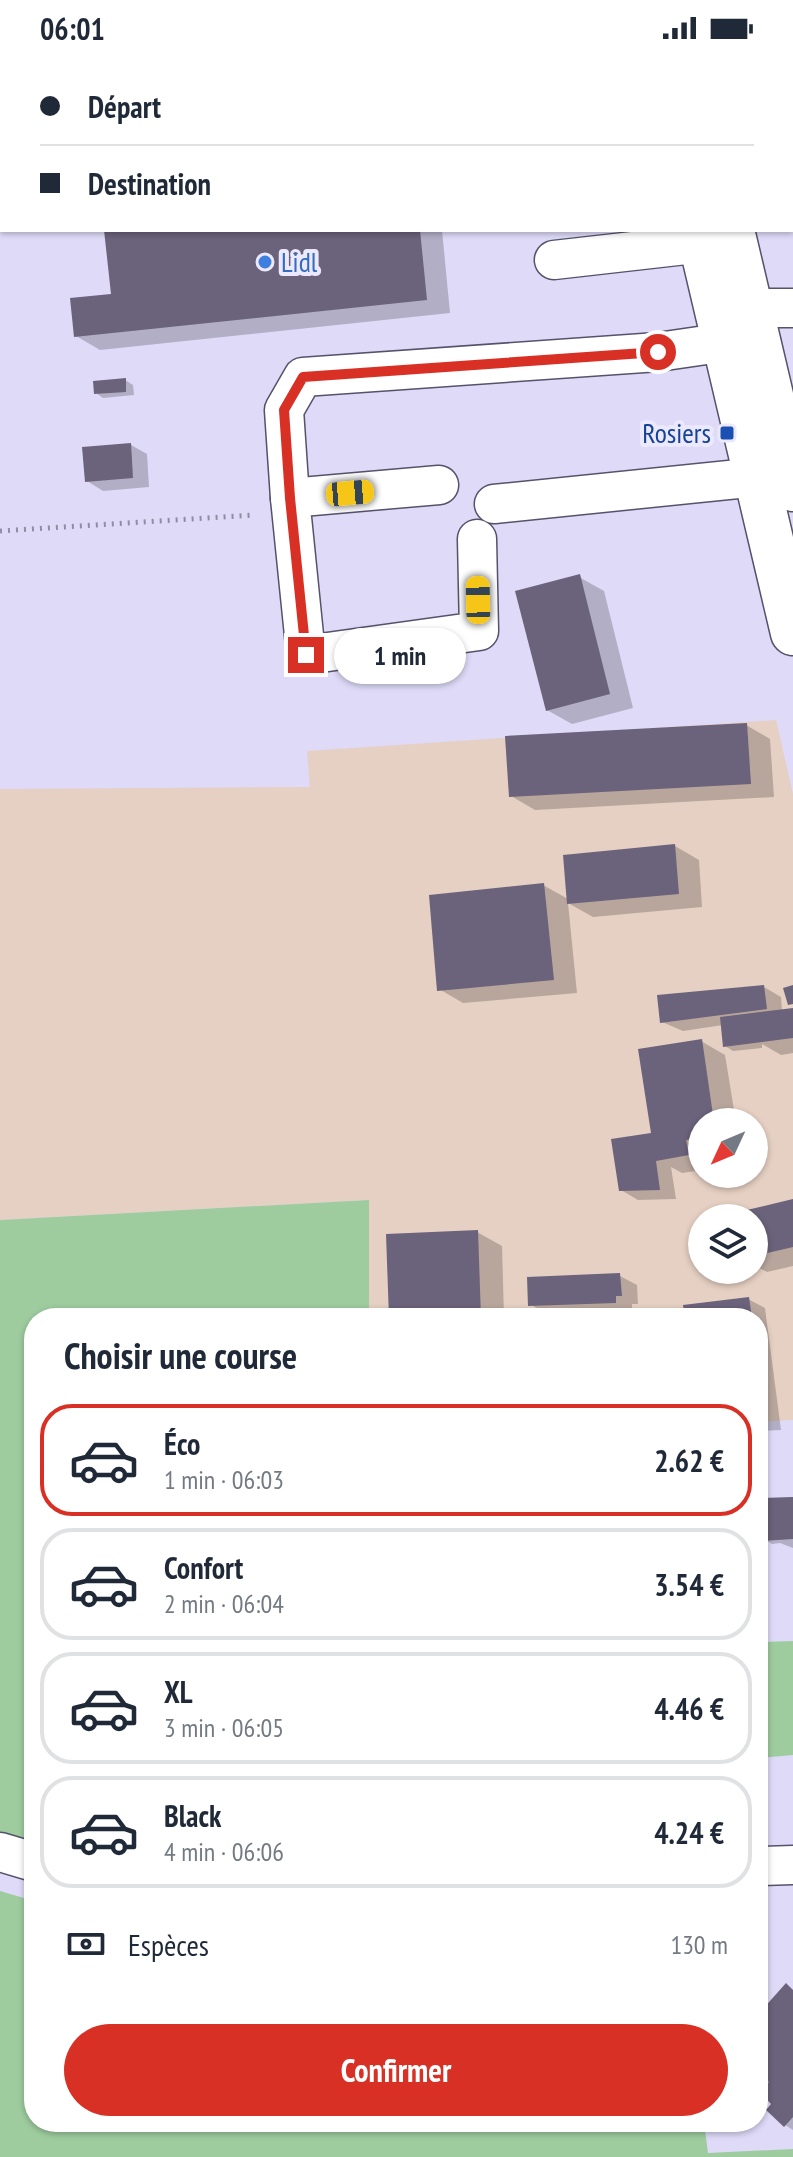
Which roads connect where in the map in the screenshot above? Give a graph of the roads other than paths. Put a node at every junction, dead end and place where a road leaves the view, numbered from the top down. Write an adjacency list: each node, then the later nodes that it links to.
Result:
1 (716, 235): 2 (street); 3 (main road)
2 (554, 260)
3 (749, 322): 4 (main road); 6 (street)
4 (780, 480): 7 (street); 9 (main road)
5 (439, 485): 6 (street)
6 (290, 498): 8 (street)
7 (494, 504)
8 (477, 539)
9 (793, 631)
10 (0, 1852): 11 (street)
11 (24, 1859)
12 (793, 1865): 13 (street)
13 (768, 1866)

